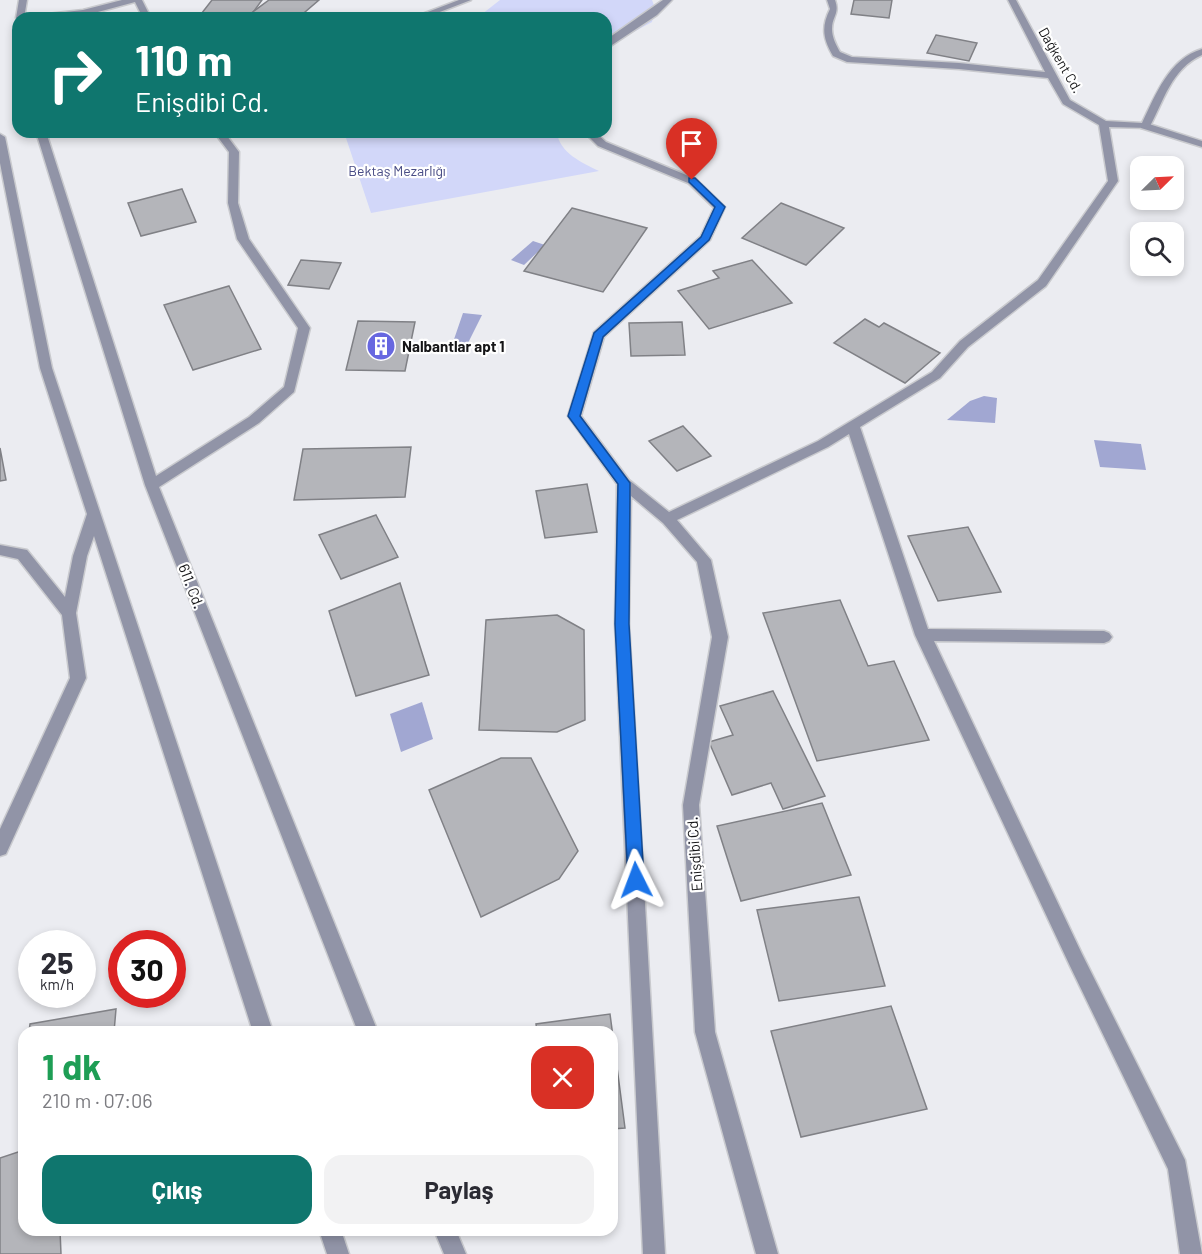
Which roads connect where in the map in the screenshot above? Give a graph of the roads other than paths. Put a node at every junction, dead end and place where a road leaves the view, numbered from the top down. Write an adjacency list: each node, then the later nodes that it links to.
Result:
1 (132, 0): 6 (street)
2 (467, 0): 7 (street)
3 (668, 0): 8 (street)
4 (831, 0): 10 (street)
5 (1012, 0): 10 (street, Dağkent Cd.)
6 (87, 12)
7 (433, 12)
8 (612, 40)
9 (1202, 52): 12 (street)
10 (1050, 75): 11 (street, Dağkent Cd.)
11 (1104, 124): 12 (street, Dağkent Cd.); 18 (street)
12 (1145, 126): 17 (street, Dağkent Cd.)
13 (0, 137): 21 (street)
14 (43, 138): 20 (street, 611. Cd.)
15 (224, 138): 20 (street)
16 (596, 138): 19 (street, Enişdibi Cd.)
17 (1202, 144)
18 (853, 426): 22 (street); 25 (street)
19 (624, 483): 22 (street, Enişdibi Cd.); 34 (street)
20 (152, 485): 29 (street, 611. Cd.)
21 (94, 514): 24 (street); 28 (street)
22 (668, 519): 35 (street, Enişdibi Cd.)
23 (0, 550): 24 (street)
24 (69, 613): 27 (street)
25 (923, 635): 26 (street); 36 (street)
26 (1104, 637)
27 (0, 848)
28 (262, 1026)
29 (366, 1026)
30 (332, 1236): 32 (street)
31 (447, 1236): 33 (street)
32 (338, 1254)
33 (454, 1254)
34 (654, 1254)
35 (767, 1254)
36 (1191, 1254)

